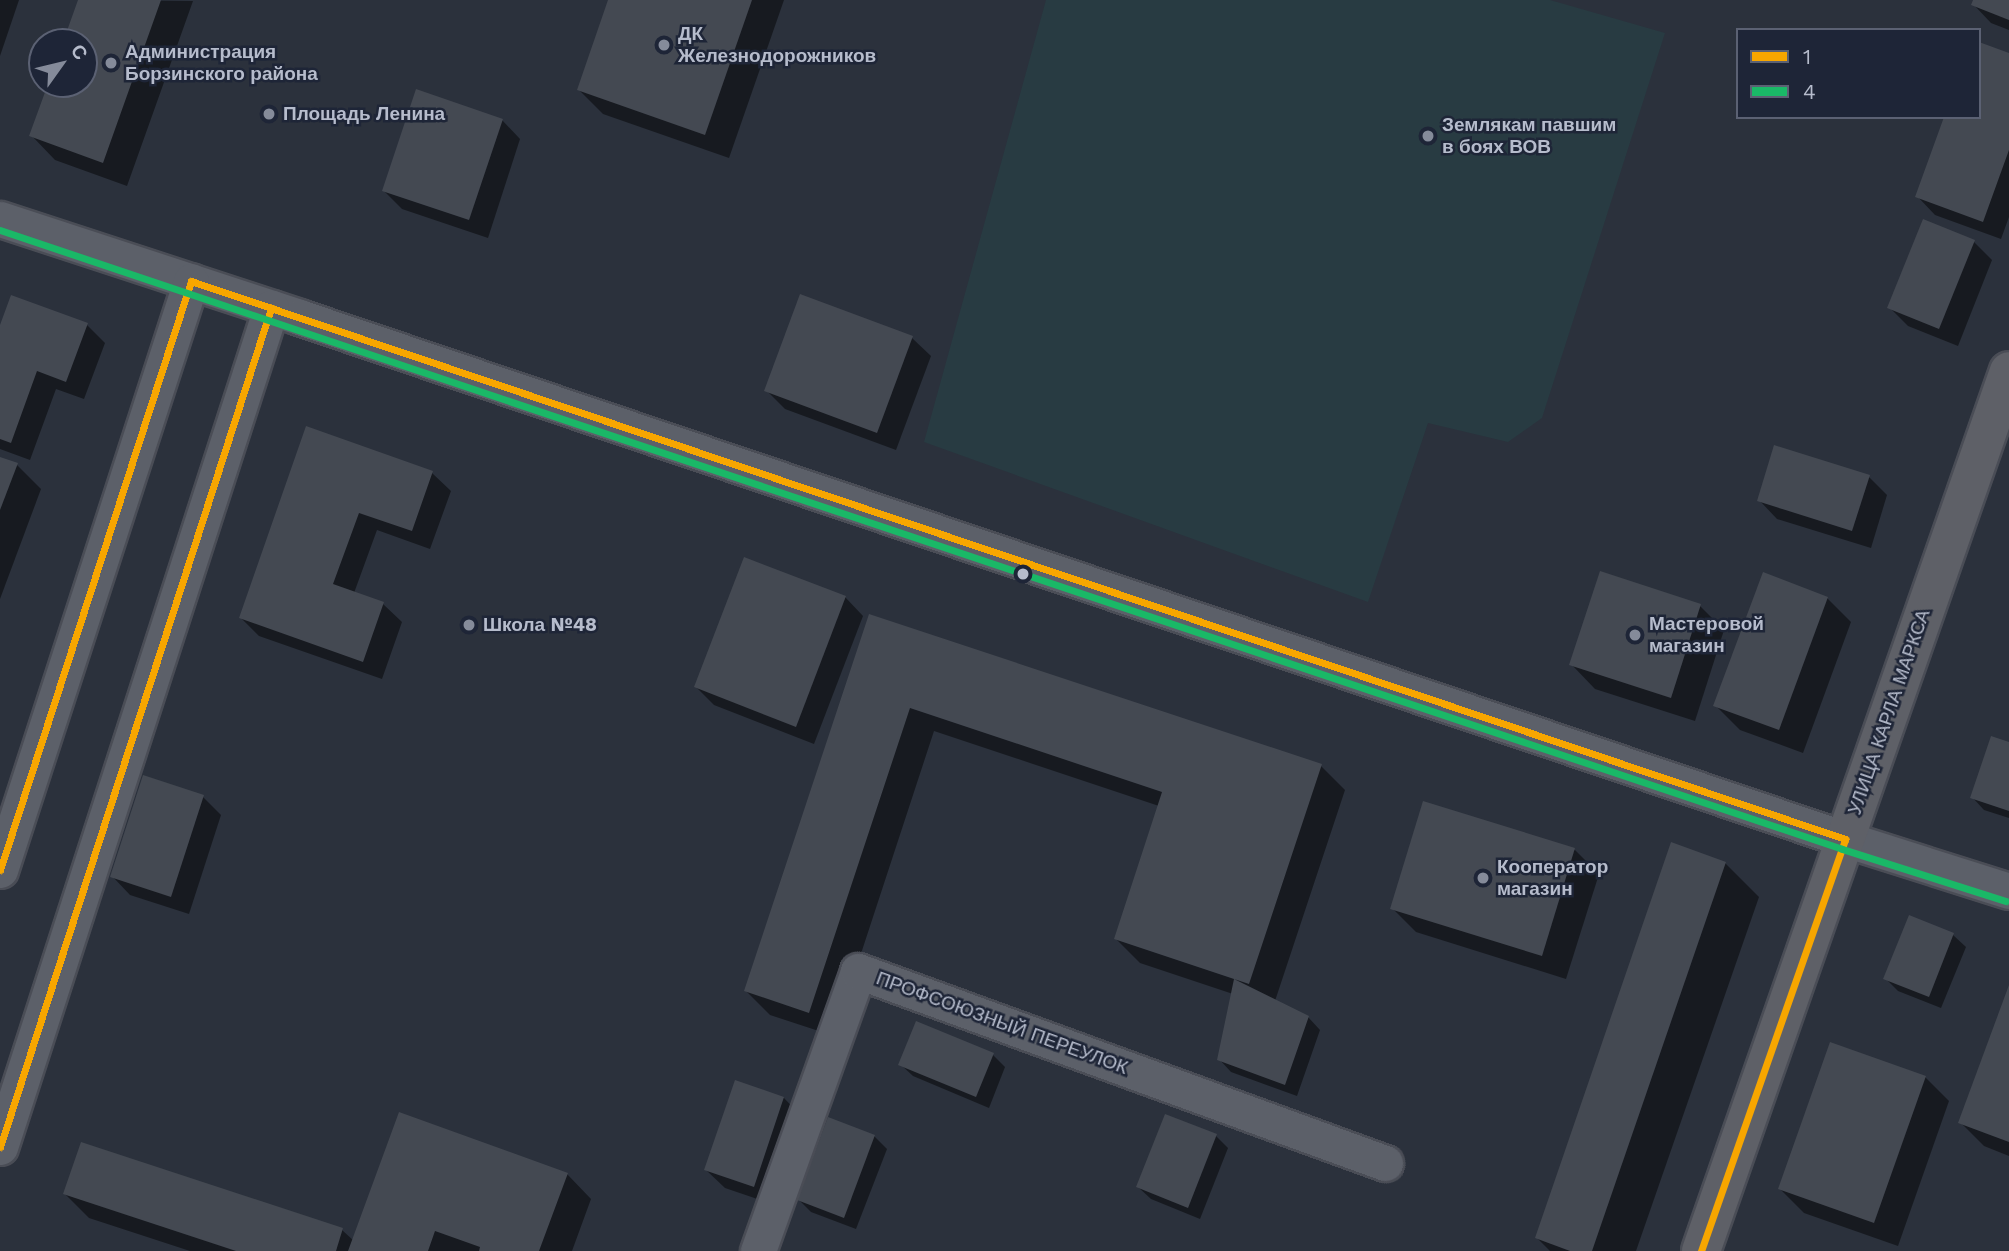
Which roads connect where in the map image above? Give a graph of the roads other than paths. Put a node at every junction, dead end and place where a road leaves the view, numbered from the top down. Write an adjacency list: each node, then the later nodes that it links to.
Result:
1 (0, 219): 2 (street)
2 (191, 281): 3 (street); 6 (street)
3 (271, 308): 5 (street); 8 (street)
4 (2009, 371): 5 (highway, УЛИЦА КАРЛА МАРКСА)
5 (1845, 839): 7 (street); 11 (highway, УЛИЦА КАРЛА МАРКСА)
6 (0, 870)
7 (2009, 891)
8 (0, 1147)
9 (1385, 1163): 10 (street, ПРОФСОЮЗНЫЙ ПЕРЕУЛОК)
10 (758, 1251)
11 (1701, 1251)

